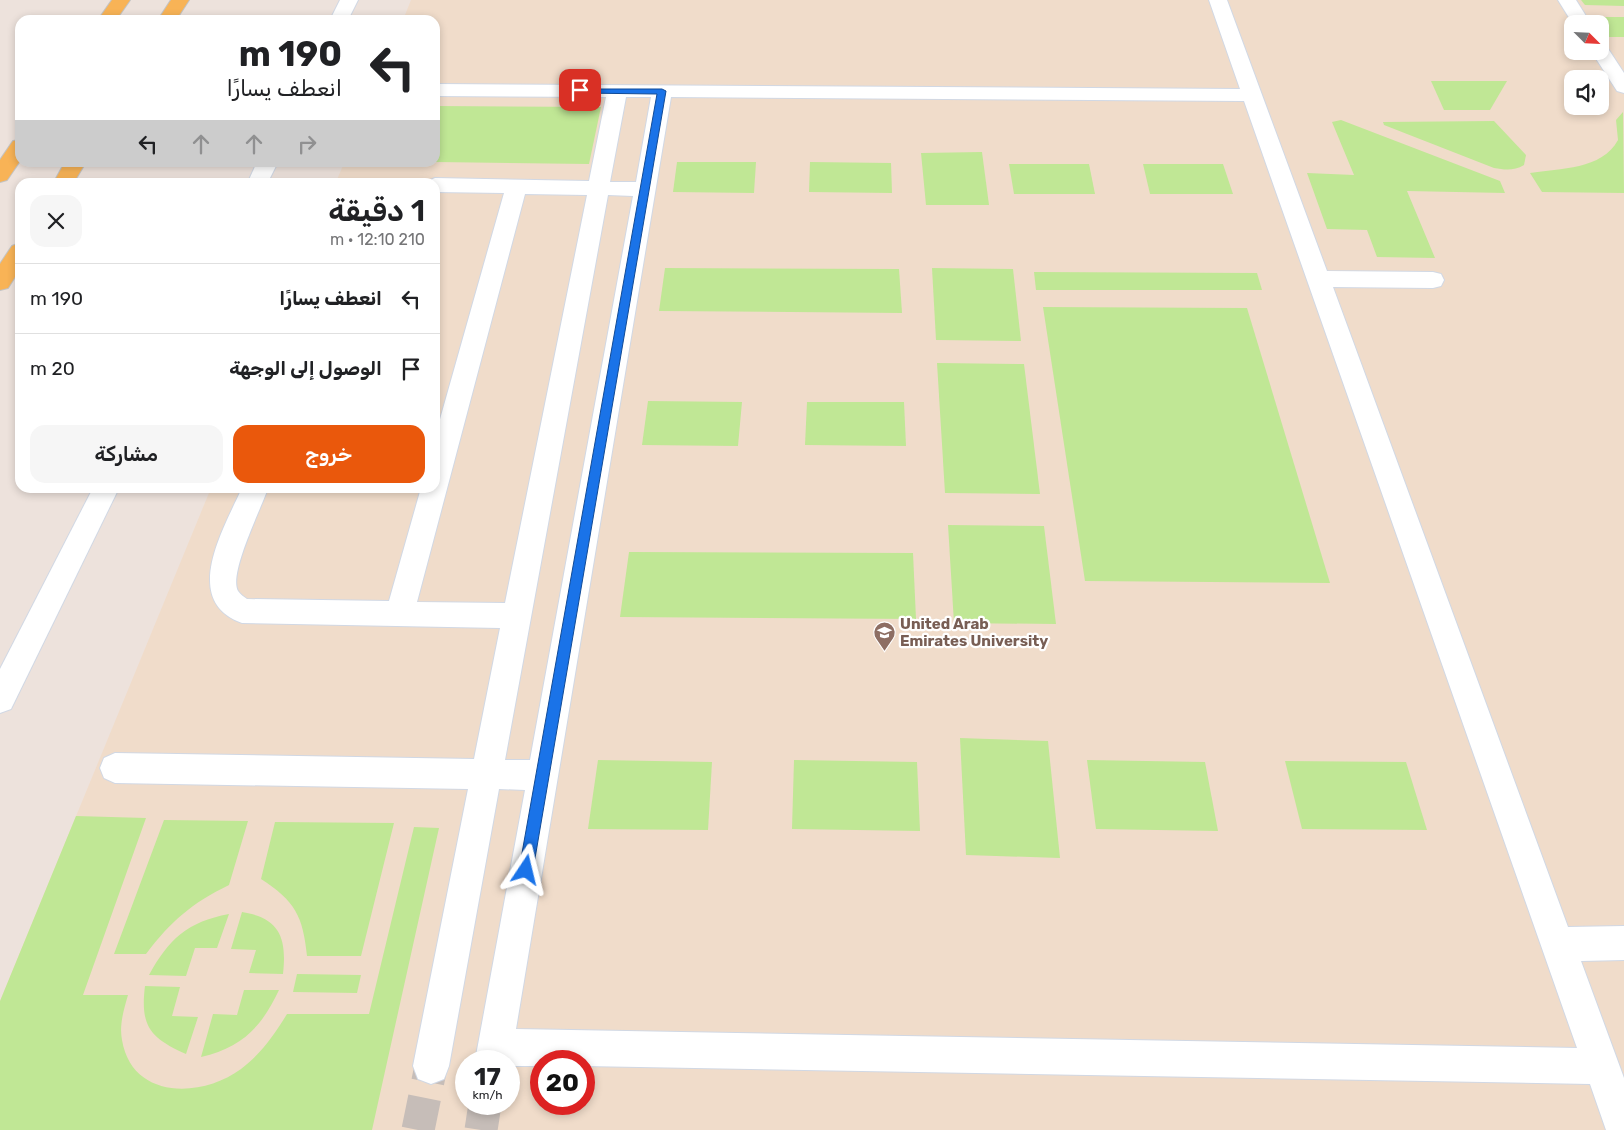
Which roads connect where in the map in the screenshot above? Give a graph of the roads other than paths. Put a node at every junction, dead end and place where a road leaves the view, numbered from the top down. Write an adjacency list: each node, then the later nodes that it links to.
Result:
1 (121, 0): 6 (main road)
2 (180, 0): 7 (main road)
3 (349, 0): 8 (lane)
4 (1218, 0): 15 (lane)
5 (1567, 0): 9 (lane)
6 (110, 15)
7 (170, 15)
8 (342, 15)
9 (1576, 15)
10 (1606, 60): 11 (lane)
11 (1624, 87)
12 (440, 90): 13 (lane)
13 (617, 91): 14 (lane); 22 (lane)
14 (662, 91): 15 (lane); 23 (lane)
15 (1252, 95): 25 (lane)
16 (15, 153): 18 (main road)
17 (73, 167): 19 (main road)
18 (0, 175)
19 (66, 178)
20 (440, 185): 21 (lane)
21 (516, 186): 22 (lane); 28 (lane)
22 (598, 188): 23 (lane); 33 (lane)
23 (644, 188): 37 (lane)
24 (15, 259): 27 (main road)
25 (1318, 279): 26 (lane); 39 (lane)
26 (1433, 280)
27 (0, 282)
28 (440, 465)
29 (103, 493): 34 (lane)
30 (253, 493): 32 (lane)
31 (433, 493): 32 (lane)
32 (399, 615): 33 (lane)
33 (516, 616): 36 (lane)
34 (0, 699)
35 (115, 768): 36 (lane)
36 (486, 775): 37 (lane); 42 (lane)
37 (542, 776): 40 (lane)
38 (1624, 943): 39 (lane)
39 (1558, 944): 43 (lane)
40 (495, 1050)
41 (520, 1054): 43 (lane)
42 (431, 1066)
43 (1602, 1066): 44 (lane)
44 (1624, 1128)

